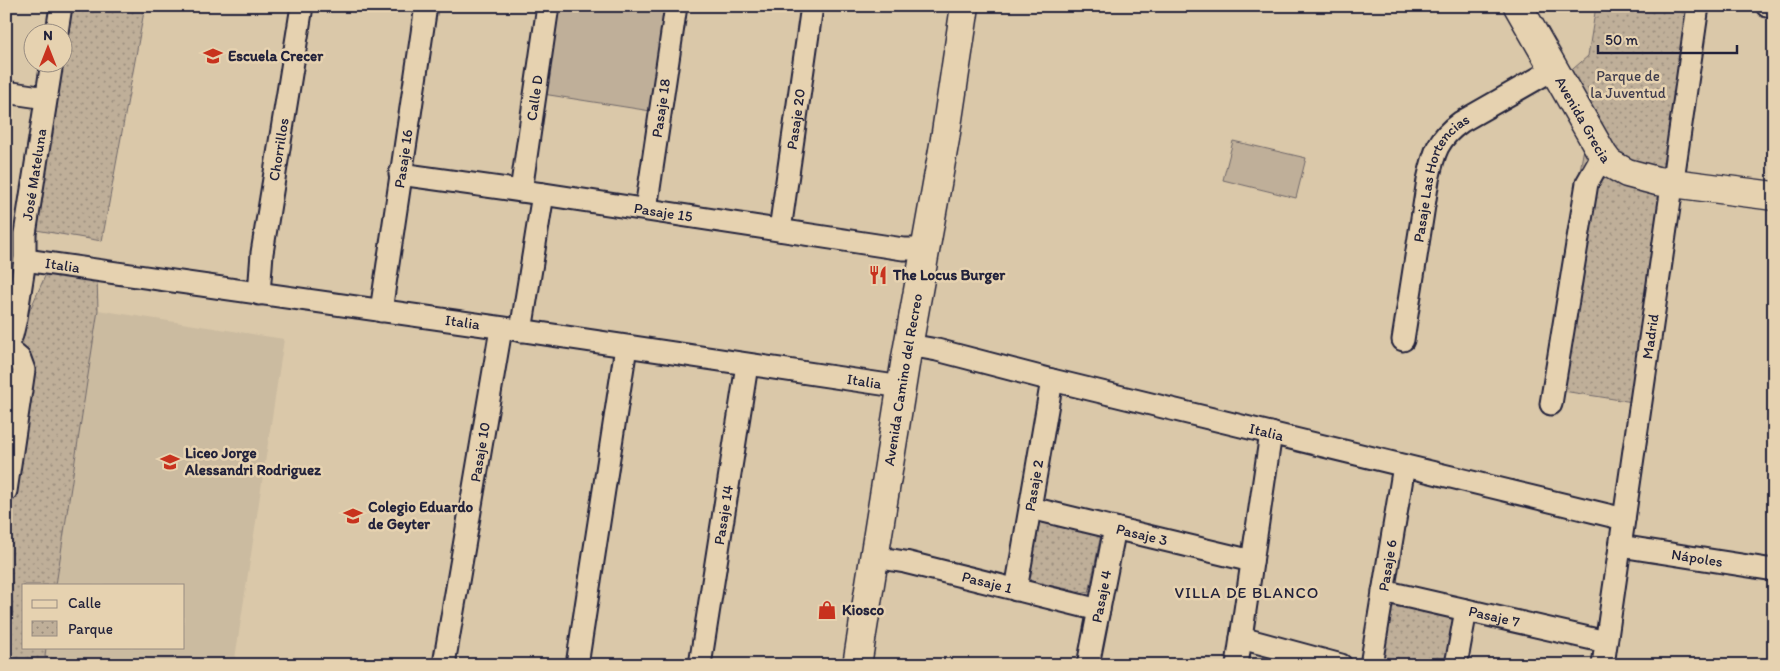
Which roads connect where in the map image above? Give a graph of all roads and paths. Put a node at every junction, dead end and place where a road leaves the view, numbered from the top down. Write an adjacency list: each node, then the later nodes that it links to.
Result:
1 (61, 6): 12 (street)
2 (302, 6): 28 (street, Chorrillos)
3 (426, 6): 18 (street, Pasaje 16)
4 (548, 6): 20 (street, Calle D)
5 (676, 6): 23 (street, Pasaje 18)
6 (812, 6): 24 (street, Pasaje 20)
7 (965, 6): 26 (street, Avenida Camino del Recreo)
8 (1518, 6): 13 (street, Avenida Grecia)
9 (1698, 6): 19 (street, Madrid)
10 (1767, 6): 11 (street)
11 (1774, 7)
12 (59, 22)
13 (1554, 69): 17 (street, Avenida Grecia); 31 (street, Pasaje Las Hortencias)
14 (50, 72): 16 (street, José Mateluna)
15 (6, 92): 16 (street)
16 (46, 98): 25 (street, José Mateluna)
17 (1603, 155): 19 (street, Avenida Grecia); 38 (street)
18 (400, 174): 20 (street, Pasaje 15); 29 (street, Pasaje 16)
19 (1672, 183): 22 (street, Avenida Grecia); 43 (street, Madrid)
20 (521, 191): 21 (street, Pasaje 15)
21 (543, 194): 23 (street, Pasaje 15); 30 (street)
22 (1774, 196)
23 (646, 209): 24 (street, Pasaje 15)
24 (780, 230): 26 (street, Pasaje 15)
25 (16, 233): 27 (street, José Mateluna)
26 (926, 249): 32 (street, Avenida Camino del Recreo)
27 (25, 260): 28 (street, Italia); 33 (street, José Mateluna)
28 (259, 294): 29 (street, Italia)
29 (381, 311): 30 (street, Italia)
30 (511, 330): 34 (street, Italia); 55 (street, Pasaje 10)
31 (1403, 340)
32 (909, 345): 36 (street, Italia); 37 (street, Avenida Camino del Recreo)
33 (6, 346): 41 (street, José Mateluna)
34 (626, 347): 35 (street, Italia); 56 (street)
35 (747, 365): 37 (street, Italia); 57 (street, Pasaje 14)
36 (1052, 380): 39 (street, Italia); 42 (street, Pasaje 2)
37 (902, 387): 46 (street, Avenida Camino del Recreo)
38 (1551, 404)
39 (1271, 433): 40 (street, Italia); 47 (street)
40 (1404, 466): 43 (street, Italia); 50 (street, Pasaje 6)
41 (6, 491)
42 (1031, 508): 44 (street, Pasaje 3); 49 (street, Pasaje 2)
43 (1624, 519): 45 (street, Madrid)
44 (1115, 528): 47 (street, Pasaje 3); 51 (street, Pasaje 4)
45 (1620, 546): 48 (street, Nápoles); 54 (street, Madrid)
46 (874, 557): 49 (street, Pasaje 1); 58 (street, Avenida Camino del Recreo)
47 (1252, 561): 53 (street)
48 (1774, 570)
49 (1016, 590): 51 (street, Pasaje 1)
50 (1383, 591): 52 (street, Pasaje 7); 62 (street, Pasaje 6)
51 (1099, 610): 59 (street, Pasaje 4)
52 (1466, 610): 54 (street, Pasaje 7); 63 (street)
53 (1241, 638): 60 (street); 61 (street)
54 (1606, 642): 64 (street, Madrid)
55 (446, 665)
56 (577, 665)
57 (700, 665)
58 (857, 665)
59 (1088, 665)
60 (1237, 665)
61 (1341, 665)
62 (1371, 665)
63 (1456, 665)
64 (1603, 665)

